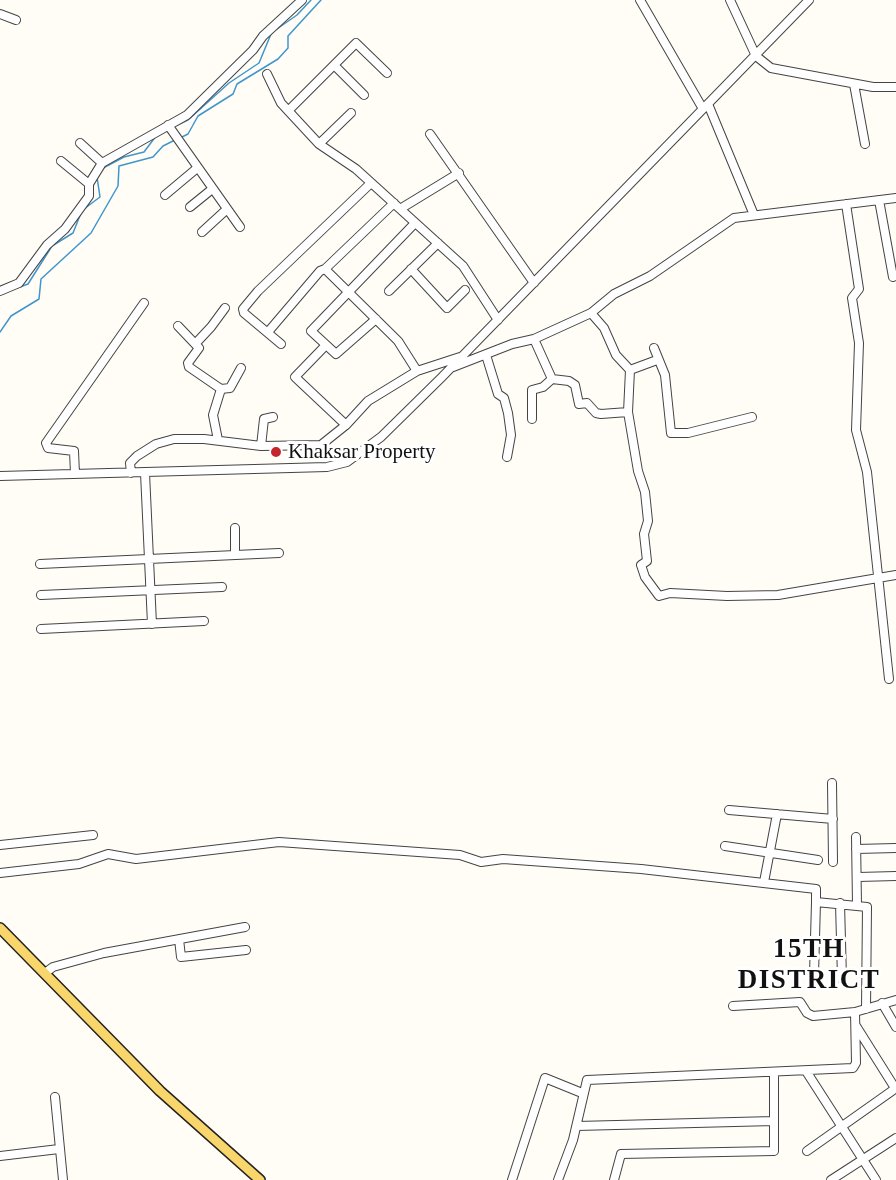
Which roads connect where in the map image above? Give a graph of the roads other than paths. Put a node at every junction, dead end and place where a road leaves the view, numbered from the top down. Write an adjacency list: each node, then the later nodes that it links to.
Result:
1 (302, 0): 17 (street)
2 (640, 0): 14 (street)
3 (730, 0): 7 (street)
4 (809, 0): 7 (street)
5 (0, 14): 6 (street)
6 (16, 20)
7 (756, 56): 11 (street); 14 (street)
8 (335, 66): 9 (street); 13 (street); 15 (street)
9 (387, 73)
10 (267, 74): 15 (street)
11 (854, 84): 12 (street); 21 (street)
12 (896, 87)
13 (364, 95)
14 (706, 107): 36 (street); 44 (street)
15 (289, 110): 20 (street)
16 (351, 113): 20 (street)
17 (168, 126): 23 (street); 24 (street)
18 (430, 134): 25 (street)
19 (80, 143): 23 (street)
20 (319, 144): 26 (street)
21 (865, 144)
22 (61, 161): 27 (street)
23 (102, 163): 27 (street)
24 (196, 169): 28 (street); 29 (street)
25 (459, 173): 33 (street); 44 (street)
26 (371, 183): 33 (street); 55 (street)
27 (89, 184): 46 (street)
28 (211, 190): 34 (street); 35 (street)
29 (165, 195)
30 (896, 198): 31 (street)
31 (879, 200): 32 (street); 43 (street)
32 (846, 204): 36 (street); 88 (street)
33 (397, 206): 37 (street); 41 (street)
34 (190, 207)
35 (226, 210): 38 (street); 39 (street)
36 (754, 215): 51 (street)
37 (415, 223): 40 (street); 48 (street)
38 (240, 227)
39 (202, 232)
40 (438, 243): 42 (street); 53 (street)
41 (326, 269): 48 (street); 55 (street)
42 (411, 269): 45 (street); 47 (street)
43 (893, 277)
44 (534, 283): 53 (street)
45 (465, 290)
46 (0, 291)
47 (389, 291)
48 (349, 292): 52 (street); 59 (street)
49 (144, 303): 80 (street)
50 (225, 308): 57 (street)
51 (591, 314): 56 (street); 66 (street)
52 (376, 319): 59 (street); 67 (street)
53 (498, 320): 62 (street)
54 (178, 327): 57 (street)
55 (268, 332): 58 (street)
56 (534, 339): 61 (street); 68 (street)
57 (196, 343): 69 (street)
58 (281, 344)
59 (326, 345): 74 (street)
60 (654, 348): 63 (street)
61 (486, 355): 65 (street); 77 (street)
62 (462, 357): 65 (street); 67 (street)
63 (657, 360): 66 (street); 72 (street)
64 (241, 368): 69 (street)
65 (450, 368): 79 (street)
66 (630, 370): 70 (street)
67 (417, 371): 74 (street)
68 (552, 380): 70 (street); 73 (street)
69 (221, 389): 75 (street)
70 (628, 412): 88 (street)
71 (273, 417): 76 (street)
72 (752, 417)
73 (532, 419)
74 (346, 425): 76 (street)
75 (218, 441): 76 (street); 78 (street)
76 (261, 446)
77 (507, 457)
78 (131, 473): 79 (street); 80 (street)
79 (145, 473): 85 (street)
80 (75, 474): 81 (street)
81 (0, 476)
82 (235, 528): 84 (street)
83 (279, 553): 84 (street)
84 (235, 555): 85 (street)
85 (149, 558): 86 (street); 90 (street)
86 (40, 564)
87 (896, 575): 88 (street)
88 (879, 578): 95 (street)
89 (222, 587): 90 (street)
90 (150, 591): 91 (street); 93 (street)
91 (41, 595)
92 (204, 621): 93 (street)
93 (152, 624): 94 (street)
94 (41, 629)
95 (889, 679)
96 (832, 783): 99 (street)
97 (729, 810): 98 (street)
98 (777, 814): 99 (street); 106 (street)
99 (832, 819): 108 (street)
100 (93, 835): 102 (street)
101 (856, 837): 105 (street)
102 (0, 845)
103 (725, 846): 106 (street)
104 (896, 848): 105 (street)
105 (856, 849): 111 (street)
106 (770, 853): 107 (street); 112 (street)
107 (818, 860)
108 (833, 862)
109 (0, 873): 112 (street)
110 (896, 876): 111 (street)
111 (858, 877): 115 (street)
112 (764, 882): 113 (street)
113 (816, 902): 114 (street); 121 (street)
114 (840, 903): 115 (street); 122 (street)
115 (857, 905): 126 (street)
116 (245, 927): 118 (street)
117 (0, 928): 120 (main road)
118 (179, 939): 119 (street); 120 (street)
119 (246, 950)
120 (45, 973): 143 (main road)
121 (814, 975)
122 (842, 979)
123 (896, 1000): 124 (street)
124 (882, 1003): 126 (street); 129 (street)
125 (733, 1006): 127 (street)
126 (866, 1009): 127 (street)
127 (855, 1012): 128 (street)
128 (855, 1024): 130 (street); 132 (street)
129 (896, 1027)
130 (806, 1071): 131 (street); 136 (street)
131 (774, 1073): 133 (street); 135 (street)
132 (895, 1088): 136 (street)
133 (582, 1093): 137 (street); 145 (street)
134 (55, 1096): 139 (street)
135 (774, 1121): 137 (street); 147 (street)
136 (841, 1124): 140 (street); 142 (street)
137 (577, 1125): 146 (street)
138 (896, 1138): 142 (street)
139 (59, 1149): 141 (street); 144 (street)
140 (807, 1151)
141 (0, 1156)
142 (862, 1160): 148 (street); 149 (street)
143 (258, 1179)
144 (63, 1180)
145 (512, 1180)
146 (558, 1180)
147 (614, 1180)
148 (831, 1180)
149 (876, 1180)

